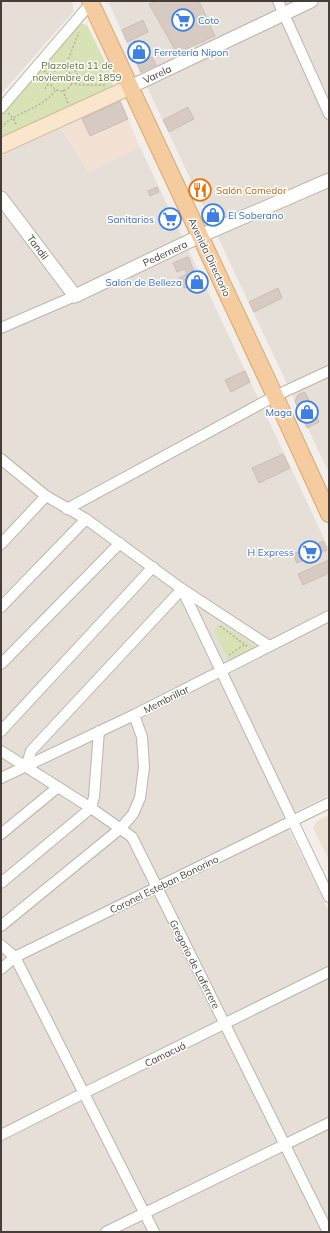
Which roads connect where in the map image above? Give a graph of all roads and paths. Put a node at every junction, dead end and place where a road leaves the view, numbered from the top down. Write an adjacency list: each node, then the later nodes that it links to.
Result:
1 (278, 1): 4 (street)
2 (311, 1): 4 (street, Varela)
3 (90, 2): 5 (street); 14 (main road, Avenida Directorio)
4 (284, 14): 14 (street, Varela); 18 (street)
5 (79, 16): 6 (path); 17 (street)
6 (67, 61): 8 (path); 12 (path)
7 (42, 70): 9 (path)
8 (64, 70): 9 (path); 11 (path)
9 (51, 76): 10 (path)
10 (50, 81): 15 (path); 16 (path)
11 (71, 83): 12 (path); 16 (path)
12 (80, 85): 13 (path)
13 (107, 85)
14 (130, 87): 20 (main road, Varela); 23 (main road, Avenida Directorio)
15 (46, 89)
16 (56, 89): 19 (path)
17 (1, 108)
18 (329, 114)
19 (1, 127)
20 (1, 146)
21 (329, 180): 23 (street, Pedernera)
22 (1, 198): 24 (street, Tandil)
23 (200, 236): 24 (street, Pedernera); 27 (main road, Avenida Directorio)
24 (75, 296): 25 (street, Pedernera)
25 (1, 328)
26 (329, 371): 27 (street)
27 (275, 396): 30 (street); 31 (main road, Avenida Directorio)
28 (1, 459): 29 (street)
29 (46, 496): 30 (street); 34 (street)
30 (68, 509): 32 (street)
31 (329, 514)
32 (86, 518): 33 (street); 37 (street)
33 (120, 543): 35 (street); 40 (street)
34 (1, 544)
35 (153, 567): 36 (street); 43 (street)
36 (182, 589): 39 (street); 41 (street); 46 (street)
37 (1, 607)
38 (329, 616): 39 (street, Membrillar)
39 (269, 646): 41 (street, Membrillar)
40 (1, 664)
41 (221, 671): 42 (street, Membrillar); 51 (street)
42 (134, 715): 44 (street, Membrillar); 52 (street)
43 (1, 731)
44 (99, 731): 46 (street, Membrillar); 50 (street)
45 (1, 751): 46 (street, Gregorio de Laferrere)
46 (26, 767): 47 (street, Membrillar); 48 (street, Gregorio de Laferrere)
47 (1, 778)
48 (58, 787): 50 (street, Gregorio de Laferrere); 53 (street)
49 (329, 803): 51 (street, Coronel Esteban Bonorino)
50 (92, 808): 52 (street, Gregorio de Laferrere); 54 (street)
51 (292, 821): 55 (street, Coronel Esteban Bonorino); 56 (street)
52 (121, 828): 55 (street, Gregorio de Laferrere); 57 (street)
53 (1, 834)
54 (1, 883)
55 (157, 888): 59 (street, Coronel Esteban Bonorino); 62 (street, Gregorio de Laferrere)
56 (329, 897)
57 (1, 926)
58 (1, 945): 59 (street)
59 (15, 957): 60 (street, Coronel Esteban Bonorino); 63 (street)
60 (1, 969)
61 (329, 972): 62 (street, Camacuá)
62 (226, 1024): 63 (street, Camacuá); 66 (street, Gregorio de Laferrere)
63 (84, 1093): 65 (street, Camacuá); 67 (street)
64 (329, 1123): 66 (street)
65 (1, 1135)
66 (284, 1145): 67 (street); 70 (street, Gregorio de Laferrere)
67 (144, 1212): 68 (street); 69 (street)
68 (106, 1232)
69 (154, 1232)
70 (328, 1232)

